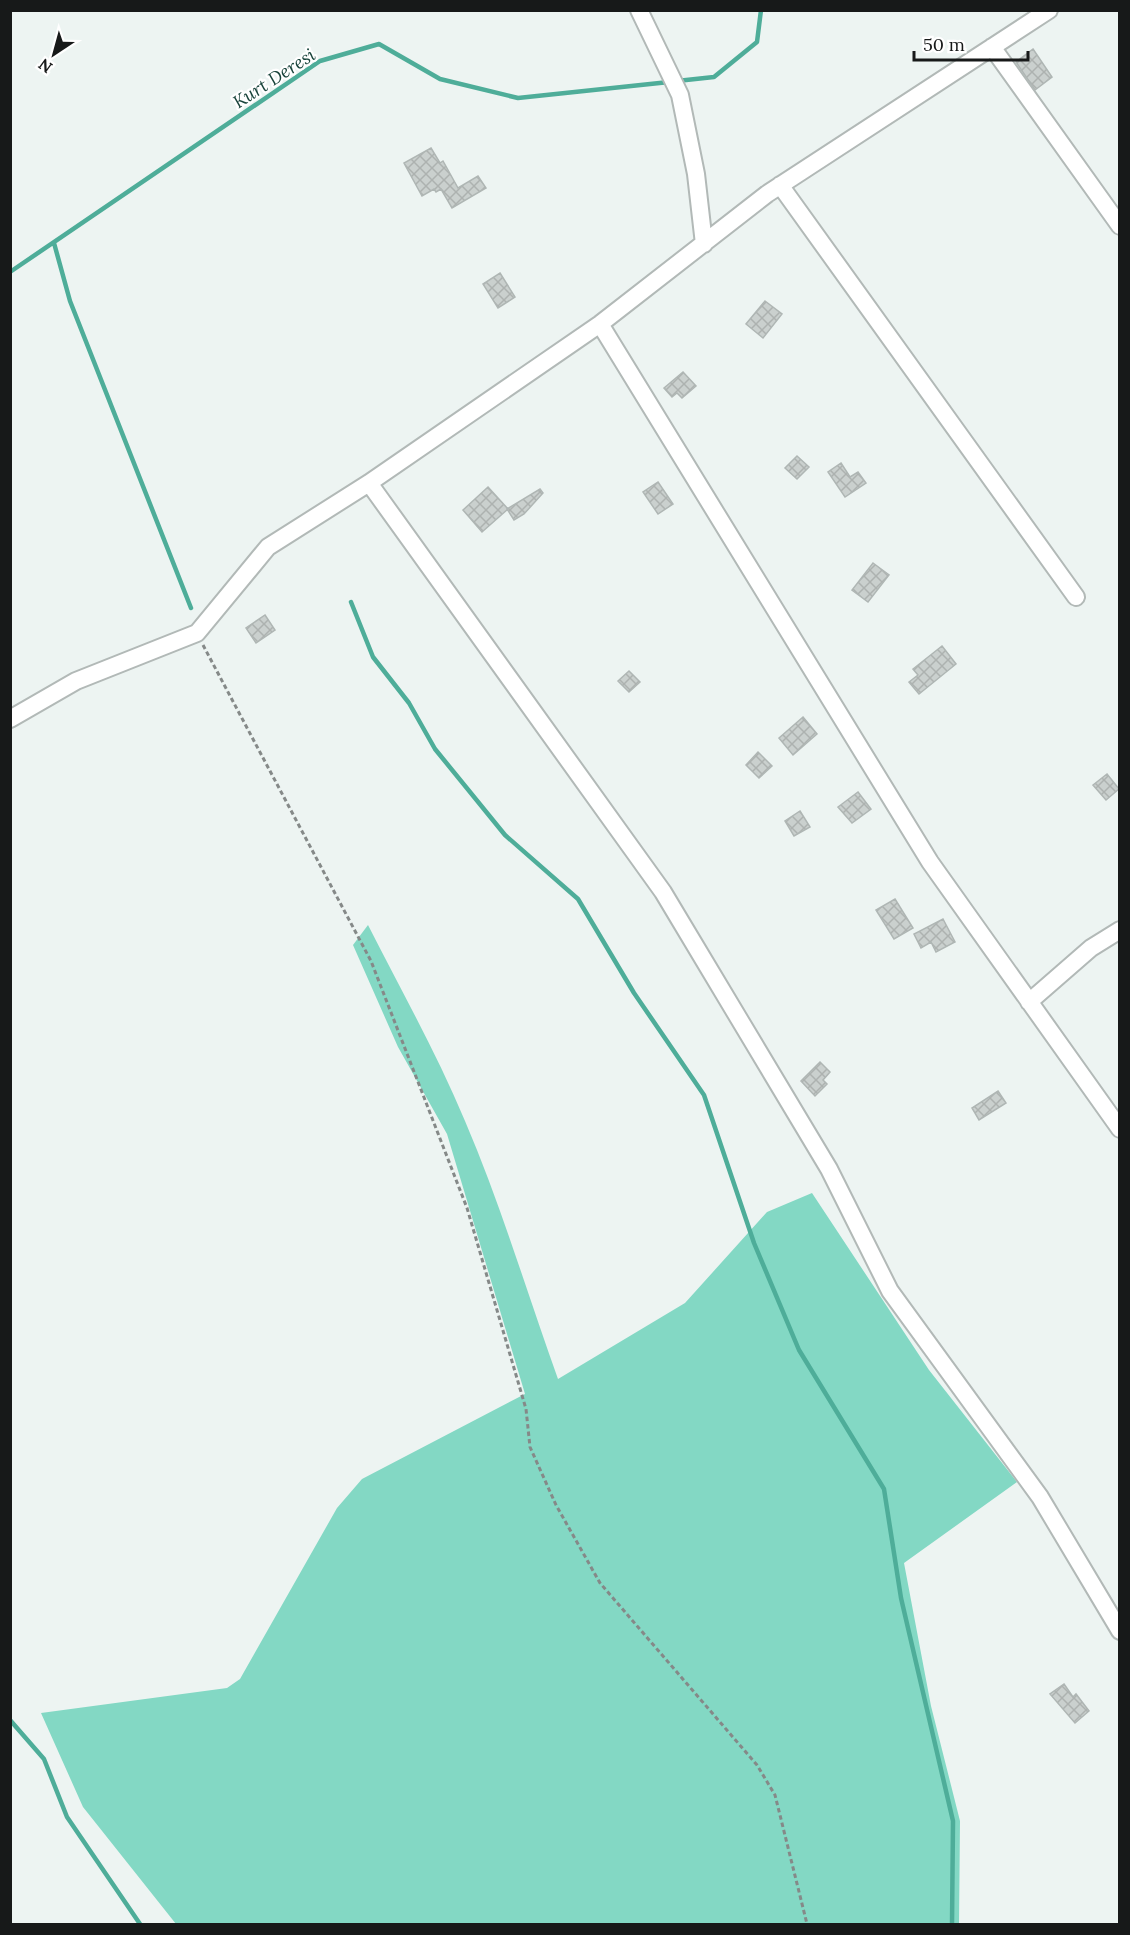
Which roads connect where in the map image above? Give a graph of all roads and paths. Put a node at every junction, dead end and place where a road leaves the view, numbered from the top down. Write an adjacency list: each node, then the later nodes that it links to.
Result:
1 (639, 10): 6 (street)
2 (1049, 10): 3 (street)
3 (992, 47): 4 (street); 5 (street)
4 (780, 185): 6 (street); 9 (street)
5 (1119, 226)
6 (704, 244): 7 (street)
7 (600, 324): 8 (street); 13 (street)
8 (369, 483): 10 (street); 15 (street)
9 (1076, 597)
10 (197, 633): 11 (street); 16 (path)
11 (10, 718)
12 (1119, 930): 13 (street)
13 (1029, 1002): 14 (street)
14 (1119, 1129)
15 (1119, 1630)
16 (807, 1924)

